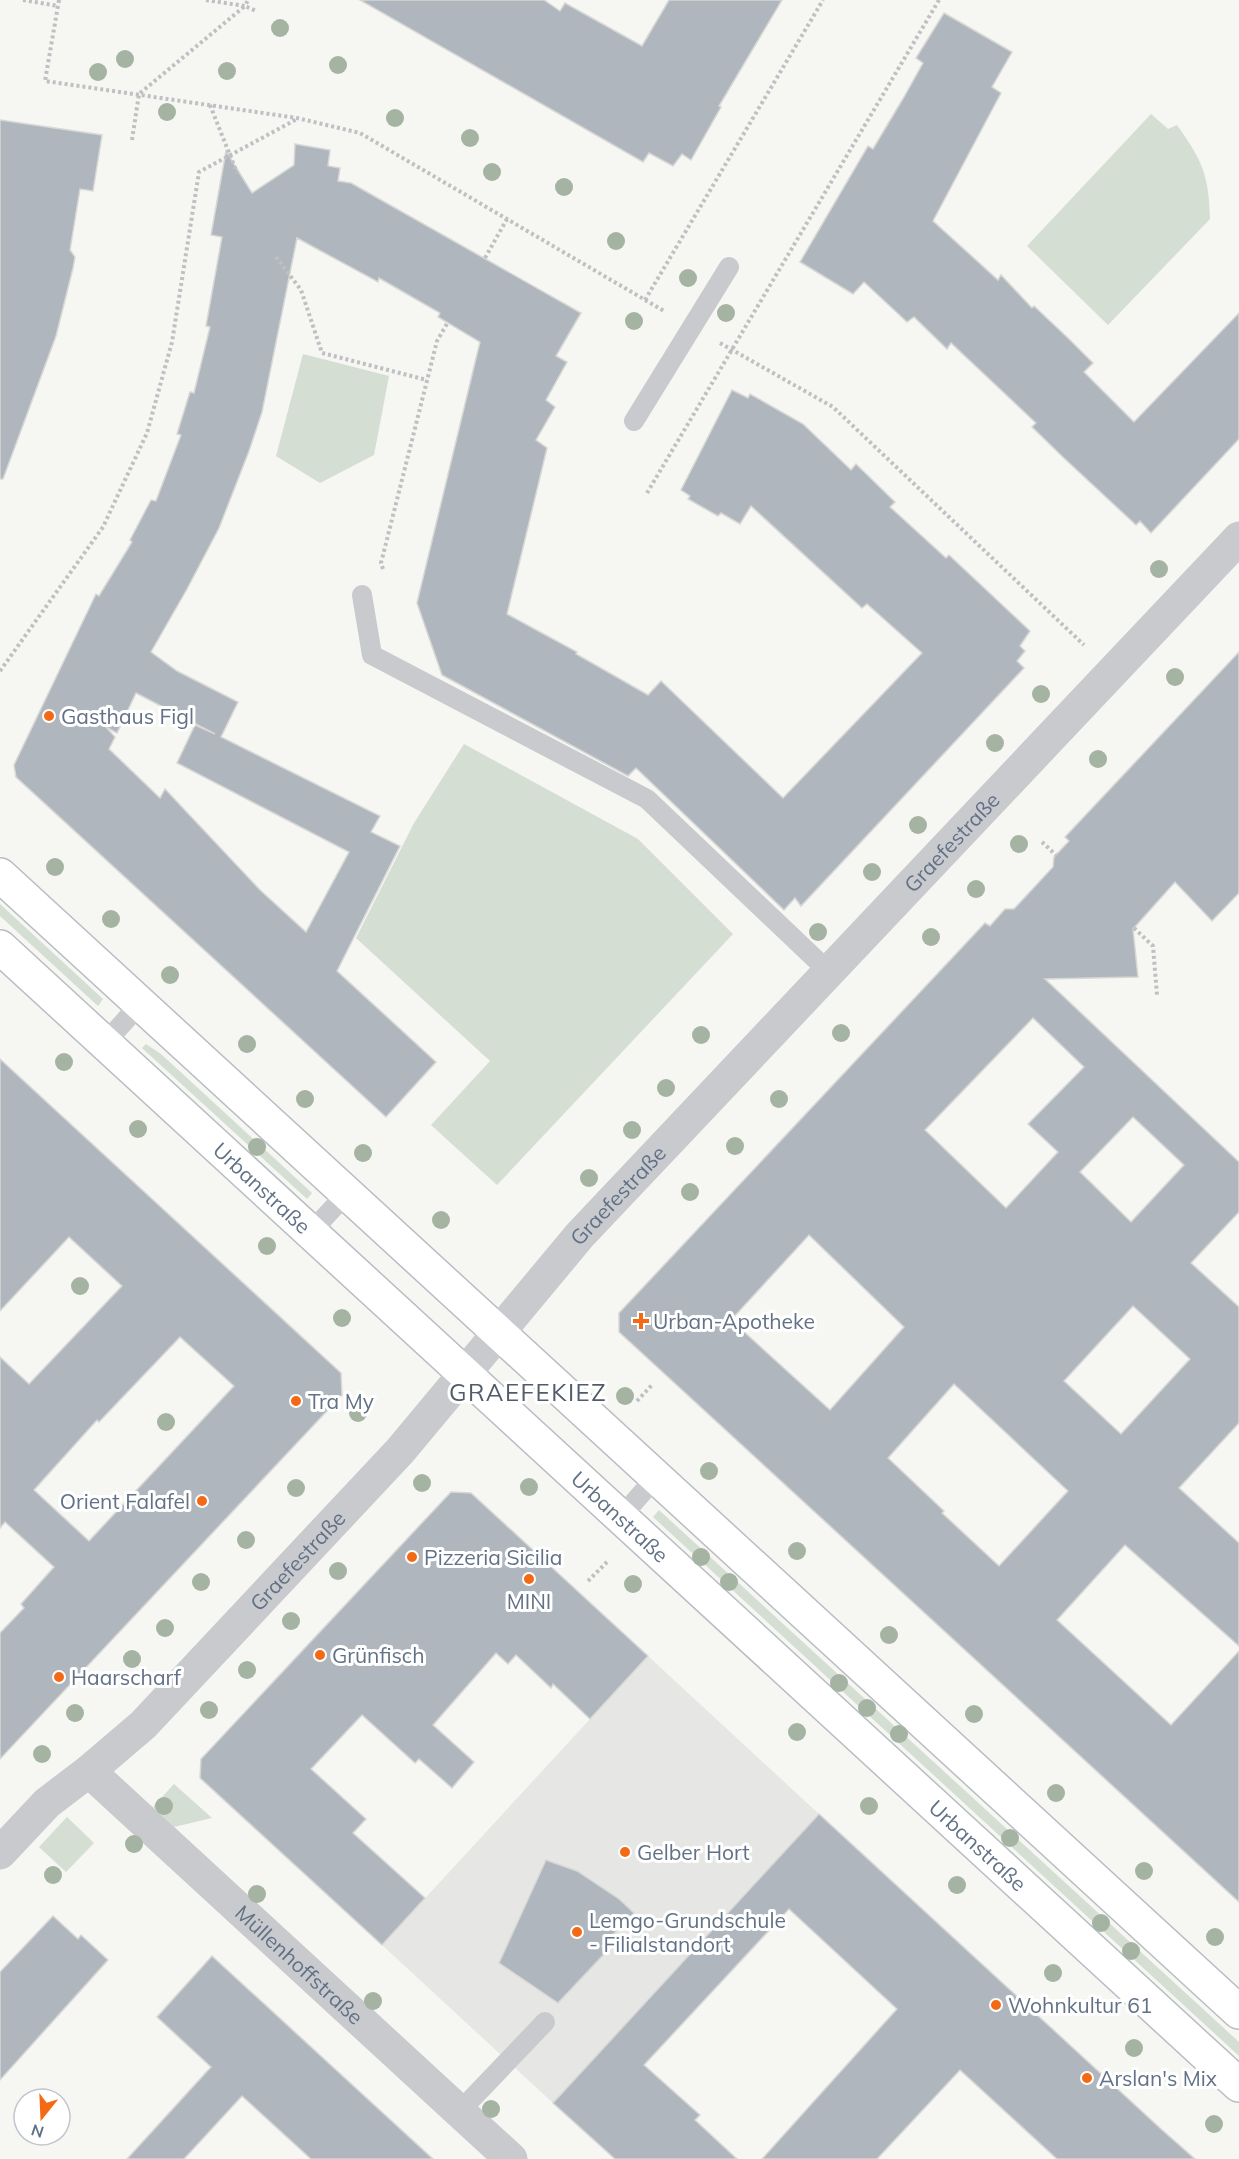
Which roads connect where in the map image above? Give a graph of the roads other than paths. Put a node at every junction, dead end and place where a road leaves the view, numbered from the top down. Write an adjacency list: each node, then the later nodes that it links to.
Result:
1 (729, 267): 2 (lane)
2 (634, 421)
3 (1239, 538): 7 (street, Graefestraße)
4 (362, 595): 7 (lane)
5 (0, 874): 8 (main road)
6 (0, 947): 9 (main road, Urbanstraße)
7 (828, 971): 12 (street, Graefestraße)
8 (140, 1004): 9 (lane); 10 (main road)
9 (105, 1043): 11 (main road, Urbanstraße)
10 (347, 1193): 11 (lane); 12 (main road)
11 (311, 1232): 13 (main road, Urbanstraße)
12 (498, 1333): 13 (street, Graefestraße); 14 (main road)
13 (464, 1374): 15 (main road, Urbanstraße); 16 (street, Graefestraße)
14 (656, 1477): 15 (lane); 18 (main road)
15 (621, 1517): 20 (main road, Urbanstraße)
16 (88, 1772): 17 (street, Graefestraße); 21 (street, Müllenhoffstraße)
17 (0, 1853)
18 (1239, 2012)
19 (545, 2022): 21 (lane)
20 (1239, 2085)
21 (460, 2112): 22 (street, Müllenhoffstraße)
22 (512, 2159)

